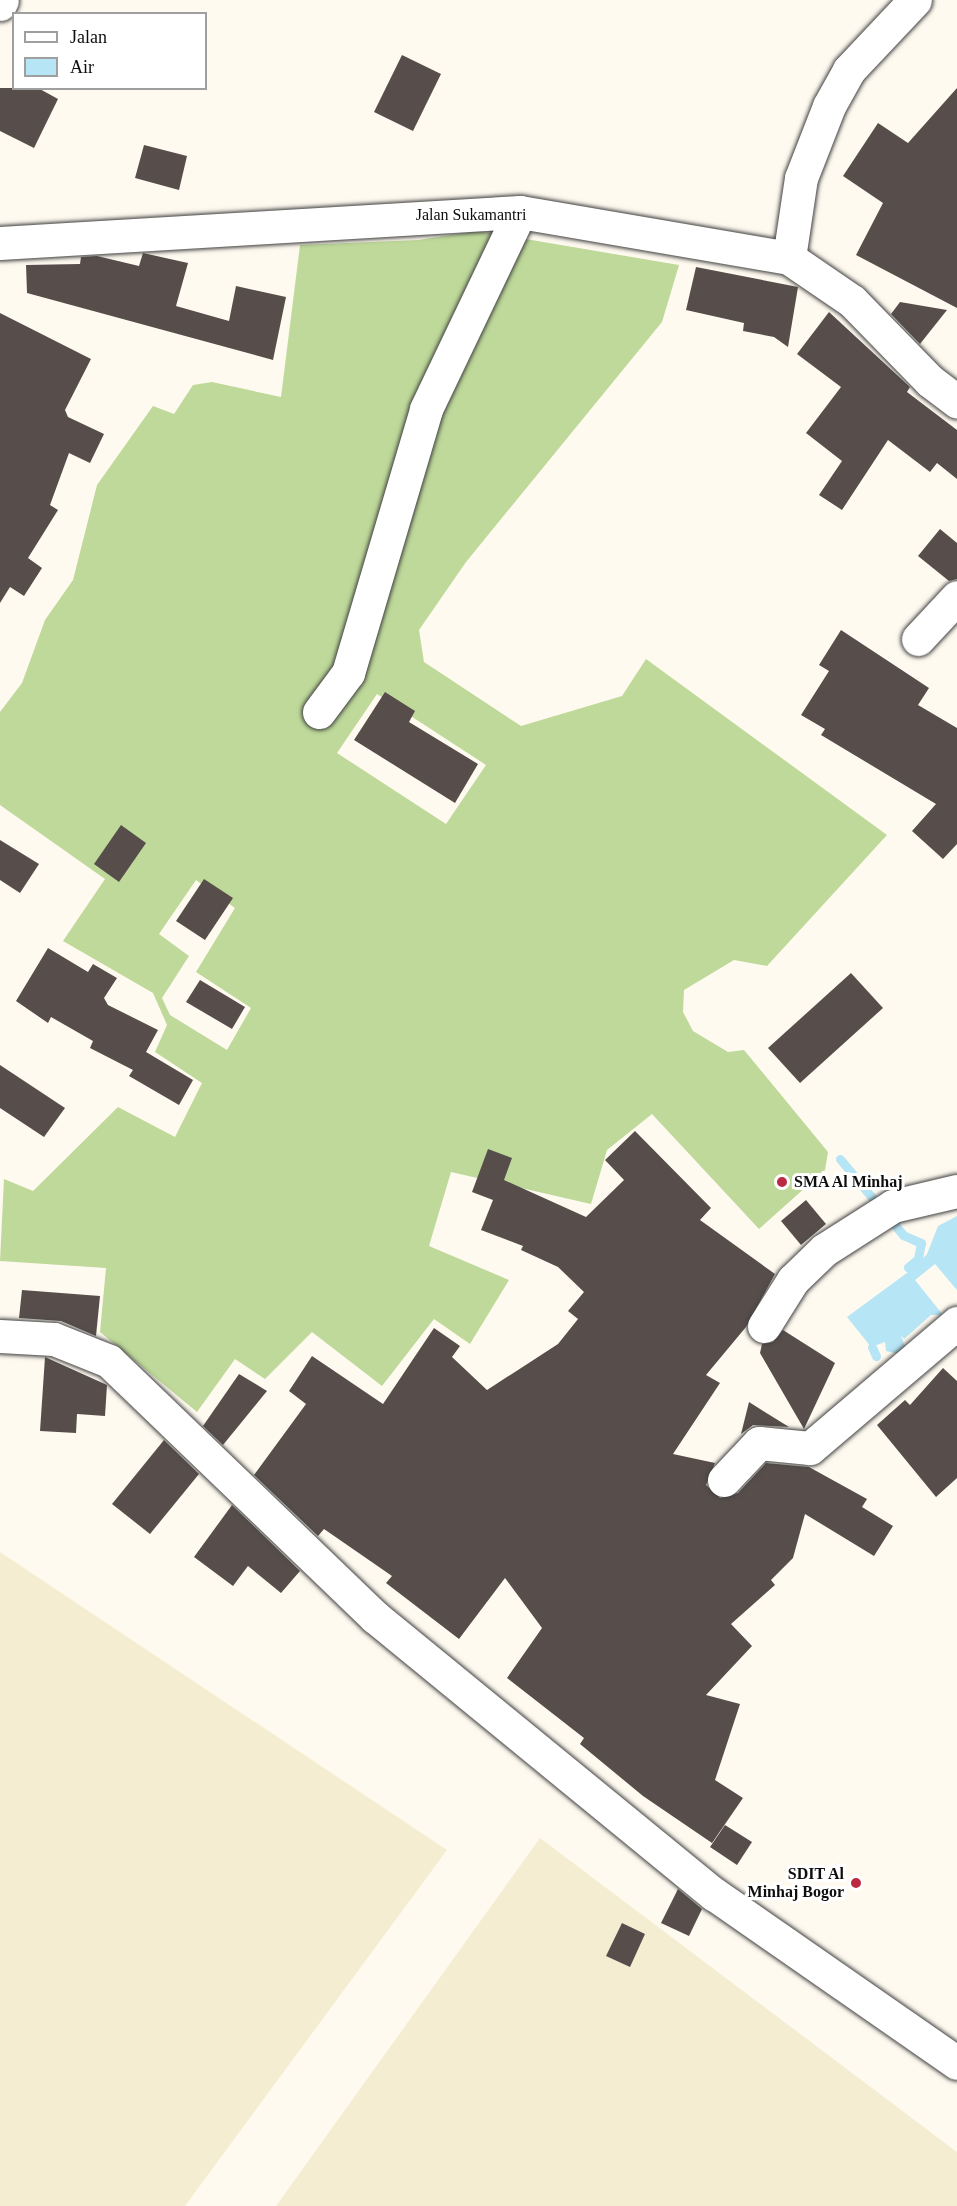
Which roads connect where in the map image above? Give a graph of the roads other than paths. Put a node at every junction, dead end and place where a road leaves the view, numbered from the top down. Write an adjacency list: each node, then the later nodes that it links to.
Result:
1 (915, 0): 4 (street)
2 (520, 212): 3 (street, Jalan Sukamantri); 4 (street, Jalan Sukamantri); 8 (street)
3 (0, 243)
4 (789, 258): 5 (street, Jalan Sukamantri)
5 (957, 401)
6 (957, 597): 7 (street)
7 (918, 639)
8 (319, 712)
9 (957, 1191): 11 (street)
10 (957, 1323): 13 (street)
11 (764, 1326)
12 (0, 1336): 14 (street)
13 (724, 1480)
14 (957, 2063)

